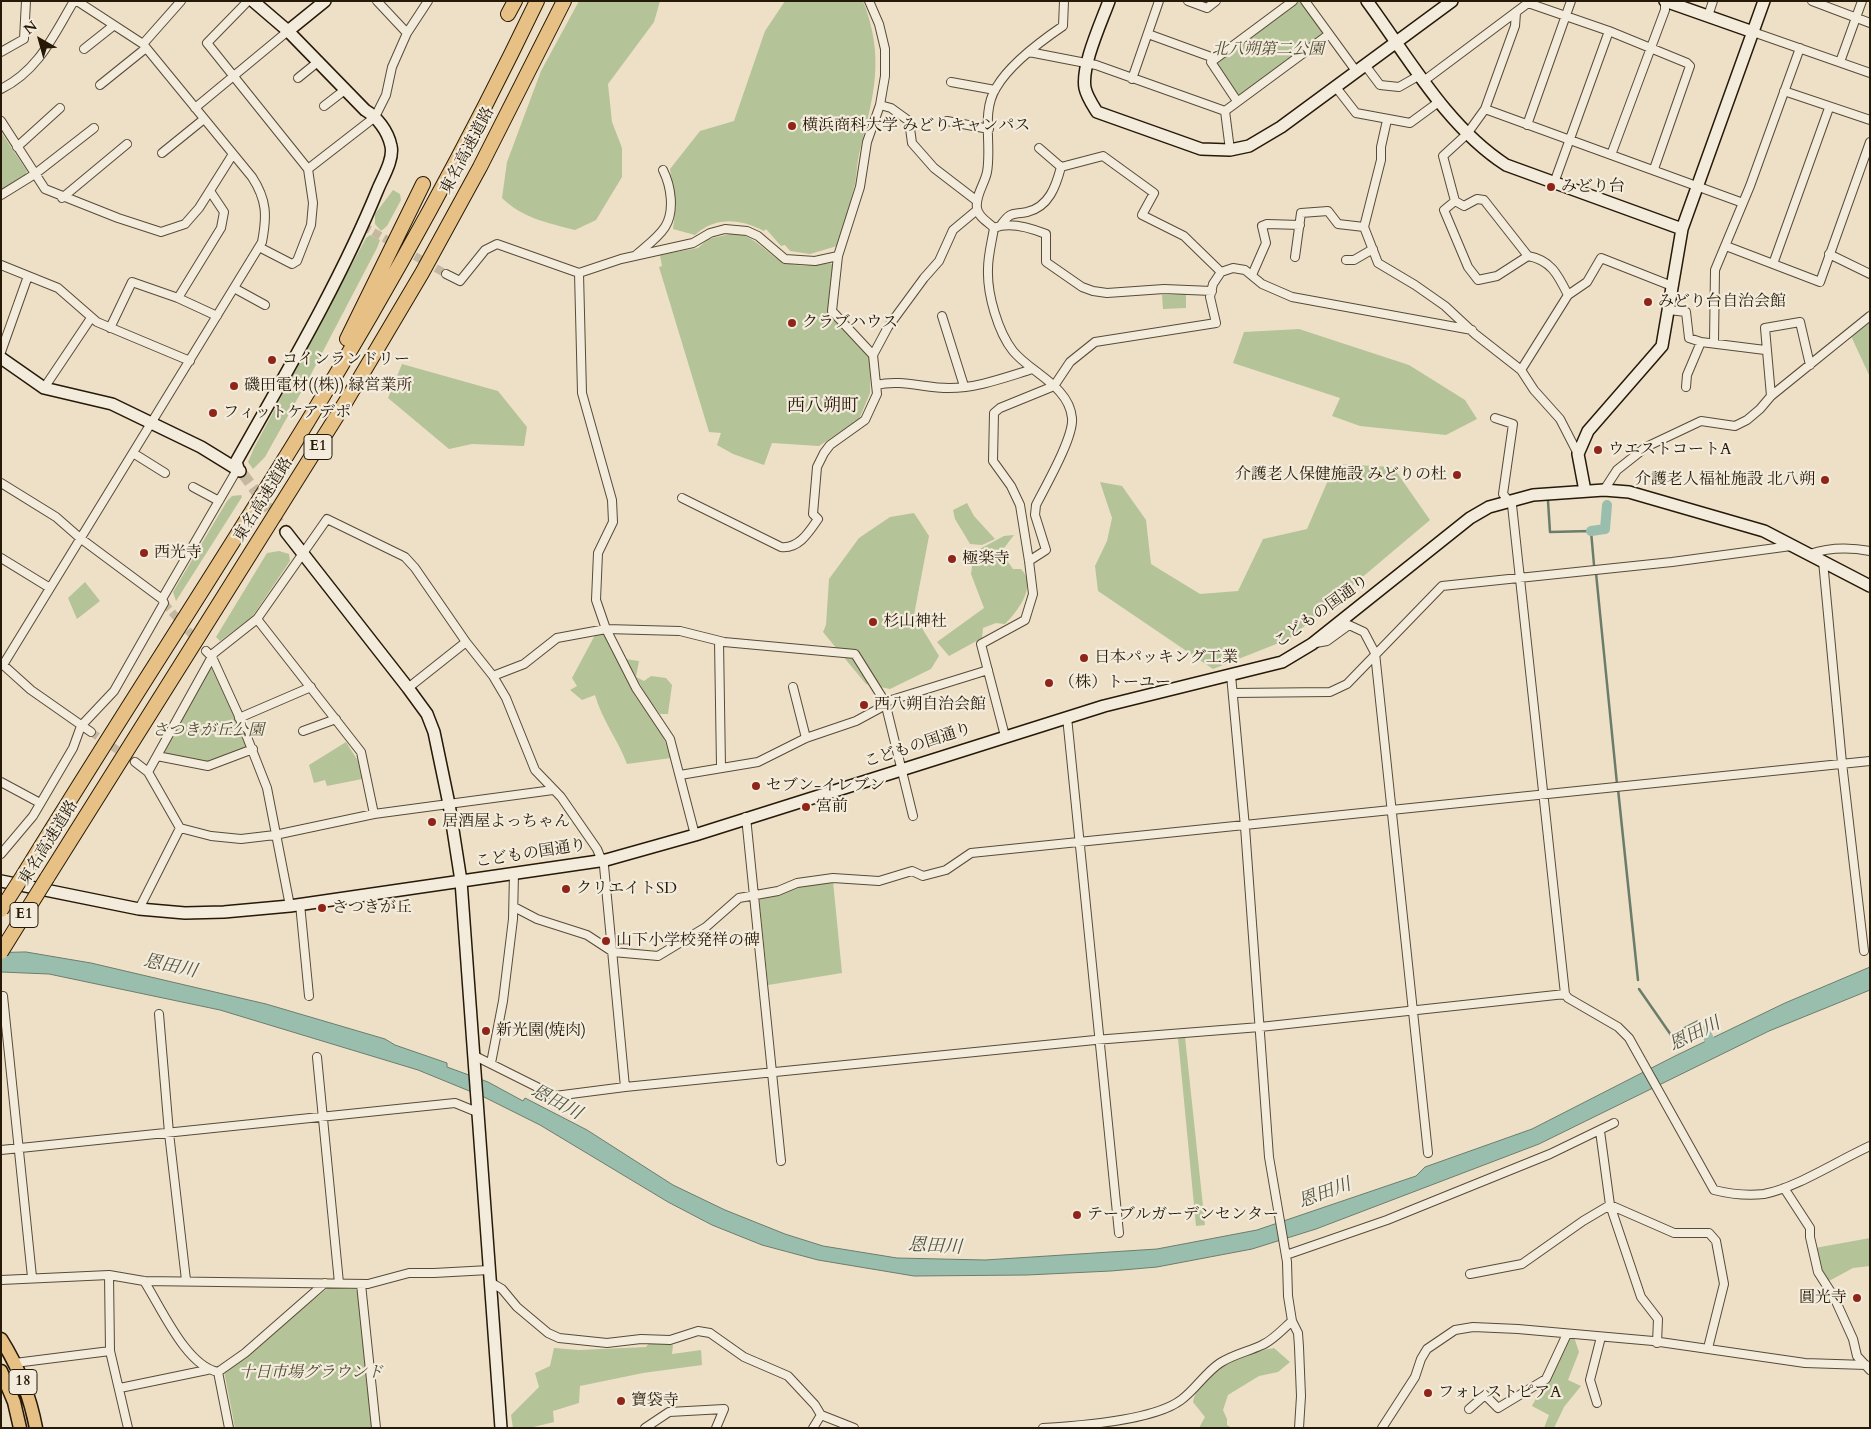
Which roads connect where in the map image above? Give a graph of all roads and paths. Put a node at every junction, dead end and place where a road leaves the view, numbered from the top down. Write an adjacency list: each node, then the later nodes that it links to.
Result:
1 (75, 1): 32 (street); 59 (street)
2 (180, 1): 40 (street)
3 (248, 1): 52 (street)
4 (253, 1): 33 (street)
5 (325, 1): 33 (street)
6 (378, 1): 36 (street)
7 (428, 1): 36 (street)
8 (537, 1): 157 (highway, 東名高速道路 / E1)
9 (564, 1): 241 (highway, 東名高速道路 / E1, bridge)
10 (869, 1): 65 (street)
11 (1064, 1): 45 (street)
12 (1108, 1): 49 (street)
13 (1159, 1): 37 (street)
14 (1188, 1): 15 (street)
15 (1216, 1)
16 (1293, 1): 46 (street)
17 (1305, 1): 38 (street)
18 (1367, 1): 39 (street)
19 (1452, 1): 39 (street)
20 (1571, 1): 29 (street)
21 (1665, 1): 28 (street); 41 (street)
22 (1713, 1): 28 (street)
23 (1764, 1): 35 (street)
24 (1812, 1): 30 (street)
25 (1862, 1): 30 (street)
26 (27, 3): 44 (street)
27 (1516, 13): 29 (street); 54 (street); 71 (street)
28 (1708, 16): 35 (street)
29 (1566, 17): 34 (street); 78 (street)
30 (1857, 18): 31 (street); 48 (street)
31 (1870, 22)
32 (113, 26): 40 (street); 43 (street)
33 (288, 31): 47 (street); 52 (street)
34 (1608, 31): 41 (street); 82 (street)
35 (1753, 32): 42 (street); 98 (street)
36 (408, 34): 72 (street)
37 (1148, 34): 46 (street); 55 (street)
38 (1328, 35): 50 (street); 63 (street)
39 (1397, 41): 50 (street); 54 (street)
40 (144, 46): 57 (street); 68 (street)
41 (1650, 48): 90 (street); 93 (street)
42 (1800, 48): 48 (street); 62 (street)
43 (84, 49)
44 (1, 52)
45 (1029, 52): 49 (street); 61 (street)
46 (1214, 58): 63 (street)
47 (319, 61): 53 (street); 60 (street)
48 (1840, 62): 51 (street)
49 (1088, 63): 55 (street); 87 (street)
50 (1360, 68): 54 (street); 58 (street)
51 (1870, 73)
52 (233, 77): 68 (street); 92 (street)
53 (298, 78)
54 (1422, 78): 64 (street)
55 (1132, 79): 70 (street)
56 (951, 82): 61 (street)
57 (100, 85)
58 (1335, 86): 74 (street); 87 (street)
59 (1, 89)
60 (346, 89): 66 (street); 72 (street)
61 (995, 90): 80 (street)
62 (1784, 91): 69 (street); 104 (street)
63 (1237, 100): 70 (street)
64 (1440, 101): 74 (street); 81 (street)
65 (880, 105): 102 (street); 115 (street)
66 (324, 106)
67 (60, 108): 85 (street)
68 (195, 108): 73 (street)
69 (1829, 108): 75 (street); 119 (street)
70 (1224, 110): 87 (street)
71 (1485, 110): 78 (street); 81 (street)
72 (375, 117): 92 (street); 161 (street)
73 (204, 118): 88 (street); 89 (street)
74 (1387, 120): 108 (street)
75 (1870, 120)
76 (1, 121): 85 (street)
77 (947, 122): 80 (street)
78 (1527, 125): 82 (street)
79 (94, 128): 95 (street)
80 (989, 128): 102 (street)
81 (1467, 134): 96 (street); 103 (street)
82 (1570, 142): 90 (street); 96 (street)
83 (1870, 142): 113 (street)
84 (127, 144): 101 (street)
85 (17, 147): 95 (street)
86 (1039, 148): 91 (street)
87 (1230, 150)
88 (162, 153)
89 (233, 154): 99 (street); 111 (street)
90 (1611, 155): 93 (street)
91 (1062, 167): 107 (street); 121 (street)
92 (308, 169): 111 (street)
93 (1654, 169): 98 (street)
94 (663, 170): 114 (street)
95 (35, 174): 100 (street); 101 (street)
96 (1554, 183): 109 (street)
97 (422, 184): 157 (highway)
98 (1698, 186): 104 (street); 109 (street)
99 (210, 191): 101 (street); 131 (street)
100 (1, 195)
101 (62, 198)
102 (977, 201): 105 (street)
103 (1455, 201): 116 (street); 116 (street)
104 (1743, 203): 110 (street)
105 (977, 210): 107 (street); 144 (street)
106 (1300, 225): 108 (street); 117 (street); 125 (street)
107 (998, 226): 129 (street); 148 (street)
108 (1364, 227): 112 (street)
109 (1682, 229): 127 (street)
110 (1726, 246): 119 (street); 141 (street)
111 (260, 247): 128 (street)
112 (1372, 249): 118 (street); 139 (street)
113 (1829, 254): 119 (street); 124 (street)
114 (636, 256): 115 (street); 122 (street)
115 (838, 256): 144 (street)
116 (1528, 256): 130 (street)
117 (1295, 257)
118 (1346, 260)
119 (1773, 264)
120 (1, 265): 126 (street)
121 (1221, 272): 125 (street); 129 (street)
122 (579, 273): 123 (street); 184 (street)
123 (446, 274)
124 (1870, 274)
125 (1252, 275): 139 (street)
126 (28, 276): 137 (street); 143 (street)
127 (1672, 286): 130 (street); 133 (street)
128 (234, 288): 132 (street); 134 (street)
129 (1212, 291): 152 (street)
130 (1568, 295): 149 (street)
131 (178, 298): 134 (street); 138 (street)
132 (265, 305)
133 (1669, 310): 140 (street); 160 (street)
134 (217, 316): 146 (street)
135 (942, 316): 151 (street)
136 (1870, 316): 147 (street)
137 (91, 318): 138 (street); 154 (street)
138 (110, 328): 146 (street)
139 (1472, 330): 149 (street)
140 (1701, 342): 141 (street); 153 (street)
141 (1714, 342): 142 (street)
142 (1765, 350): 147 (street); 155 (street)
143 (1, 352)
144 (873, 355): 150 (street)
145 (1, 358): 154 (street)
146 (190, 361): 158 (street)
147 (1810, 365): 155 (street)
148 (1033, 369): 151 (street); 152 (street)
149 (1521, 370): 160 (street)
150 (876, 385): 151 (street); 167 (street)
151 (964, 386)
152 (1054, 386): 177 (street); 177 (street)
153 (1686, 386)
154 (44, 388): 158 (street)
155 (1771, 396): 165 (street)
156 (1496, 418): 168 (street)
157 (308, 421): 239 (highway, 東名高速道路 / E1, bridge)
158 (153, 422): 159 (street); 161 (street)
159 (134, 453): 162 (street); 171 (street)
160 (1578, 454): 166 (street)
161 (240, 471): 169 (street)
162 (165, 473)
163 (1, 483): 171 (street)
164 (193, 487): 169 (street)
165 (1604, 490): 166 (street, こどもの国通り); 172 (street, こどもの国通り)
166 (1585, 491): 168 (street, こどもの国通り)
167 (682, 498)
168 (1509, 500): 179 (street); 187 (street, こどもの国通り)
169 (219, 501): 182 (street)
170 (286, 532): 174 (street)
171 (80, 538): 181 (street); 182 (street)
172 (1795, 546): 175 (street, こどもの国通り); 179 (street)
173 (1870, 551): 175 (street)
174 (303, 553): 183 (street); 185 (street); 196 (street)
175 (1810, 554): 178 (street, こどもの国通り)
176 (1, 558): 181 (street)
177 (1029, 561): 191 (street)
178 (1823, 561): 180 (street, こどもの国通り); 211 (street)
179 (1520, 577): 188 (street); 218 (street)
180 (1870, 586)
181 (50, 588): 190 (street)
182 (162, 599): 202 (street)
183 (257, 619): 189 (street); 194 (street)
184 (606, 629): 186 (street); 192 (street); 215 (street)
185 (466, 642): 192 (street); 196 (street)
186 (719, 642): 198 (street); 212 (street)
187 (1312, 644): 188 (street); 193 (street, こどもの国通り)
188 (1375, 653): 197 (street); 221 (street)
189 (209, 654): 200 (street); 208 (street)
190 (2, 664): 202 (street)
191 (988, 670): 198 (street); 205 (street)
192 (493, 676): 217 (street)
193 (1231, 676): 197 (street); 199 (street, こどもの国通り)
194 (311, 687): 200 (street); 201 (street)
195 (793, 687): 206 (street)
196 (408, 688): 220 (street)
197 (1233, 693): 225 (street)
198 (885, 702): 206 (street); 213 (street)
199 (1067, 717): 205 (street, こどもの国通り); 229 (street)
200 (239, 718): 207 (street)
201 (336, 719): 204 (street); 222 (street)
202 (81, 726): 203 (street); 219 (street)
203 (91, 732)
204 (303, 732)
205 (1005, 736): 213 (street, こどもの国通り)
206 (806, 738): 212 (street)
207 (253, 749): 208 (street); 227 (street)
208 (158, 756): 214 (street)
209 (1870, 761): 211 (street)
210 (135, 762): 214 (street)
211 (1842, 763): 218 (street); 240 (street)
212 (721, 767): 215 (street)
213 (901, 769): 223 (street); 224 (street, こどもの国通り)
214 (148, 772): 226 (street)
215 (680, 775): 228 (street)
216 (1, 782): 219 (street)
217 (553, 790): 220 (street); 231 (street)
218 (1543, 794): 221 (street); 243 (street)
219 (40, 803): 230 (street)
220 (449, 804): 222 (street); 234 (street)
221 (1392, 810): 225 (street); 246 (street)
222 (374, 814): 227 (street)
223 (913, 816)
224 (746, 817): 228 (street, こどもの国通り); 235 (street)
225 (1245, 826): 229 (street); 248 (street)
226 (180, 828): 227 (street); 238 (street)
227 (276, 835): 236 (street)
228 (694, 835): 231 (street, こどもの国通り)
229 (1080, 843): 235 (street); 249 (street)
230 (1, 854)
231 (600, 860): 232 (street, こどもの国通り); 242 (street)
232 (514, 874): 234 (street, こどもの国通り); 237 (street)
233 (1, 881): 238 (street, こどもの国通り)
234 (461, 881): 236 (street, こどもの国通り); 251 (street)
235 (755, 894): 242 (street); 253 (street)
236 (295, 905): 238 (street, こどもの国通り); 245 (street)
237 (514, 907): 242 (street); 252 (street)
238 (139, 909)
239 (1, 910)
240 (1864, 951)
241 (1, 952)
242 (613, 952): 254 (street)
243 (1565, 994): 246 (street); 265 (street)
244 (3, 996): 261 (street)
245 (309, 996)
246 (1413, 1009): 248 (street); 263 (street)
247 (159, 1014): 259 (street)
248 (1260, 1027): 249 (street); 268 (street)
249 (1100, 1040): 253 (street); 267 (street)
250 (317, 1057): 256 (street)
251 (473, 1058): 252 (street); 255 (street)
252 (491, 1063): 254 (street)
253 (773, 1072): 254 (street); 264 (street)
254 (625, 1087)
255 (477, 1110): 256 (street); 269 (street)
256 (322, 1118): 259 (street); 278 (street)
257 (1614, 1123): 258 (street)
258 (1600, 1131): 266 (street); 268 (street)
259 (169, 1133): 261 (street); 274 (street)
260 (1870, 1146): 265 (street)
261 (18, 1148): 262 (street); 272 (street)
262 (1, 1150)
263 (1428, 1154)
264 (781, 1161)
265 (1784, 1188): 288 (street)
266 (1610, 1205): 270 (street); 284 (street); 285 (street)
267 (1120, 1233)
268 (1286, 1253): 280 (street)
269 (489, 1270): 276 (street); 279 (street)
270 (1470, 1274)
271 (109, 1275): 272 (street); 275 (street); 286 (street)
272 (32, 1277): 273 (street)
273 (1, 1280)
274 (186, 1280): 275 (street); 277 (street)
275 (144, 1282): 289 (street)
276 (490, 1282): 295 (street); 301 (street)
277 (326, 1283): 278 (street); 291 (street)
278 (339, 1283): 279 (street)
279 (361, 1284): 300 (street)
280 (1292, 1321): 306 (street); 307 (street)
281 (1566, 1334): 282 (street); 294 (street); 308 (street)
282 (1601, 1337): 284 (street); 293 (street)
283 (1, 1339): 287 (main road, 18)
284 (1657, 1343): 285 (street)
285 (1708, 1348): 288 (street)
286 (110, 1351): 287 (street); 292 (street)
287 (16, 1363): 297 (main road, 18)
288 (1868, 1368)
289 (207, 1370): 291 (street); 292 (street)
290 (1, 1371): 296 (main road, 18)
291 (218, 1372): 299 (street)
292 (120, 1388): 298 (street)
293 (1596, 1403)
294 (1469, 1409)
295 (821, 1415): 304 (street); 305 (street)
296 (20, 1428)
297 (36, 1428)
298 (128, 1428)
299 (229, 1428)
300 (376, 1428)
301 (501, 1428)
302 (645, 1428): 303 (street)
303 (716, 1428)
304 (814, 1428)
305 (854, 1428)
306 (1043, 1428)
307 (1299, 1428)
308 (1382, 1428)

